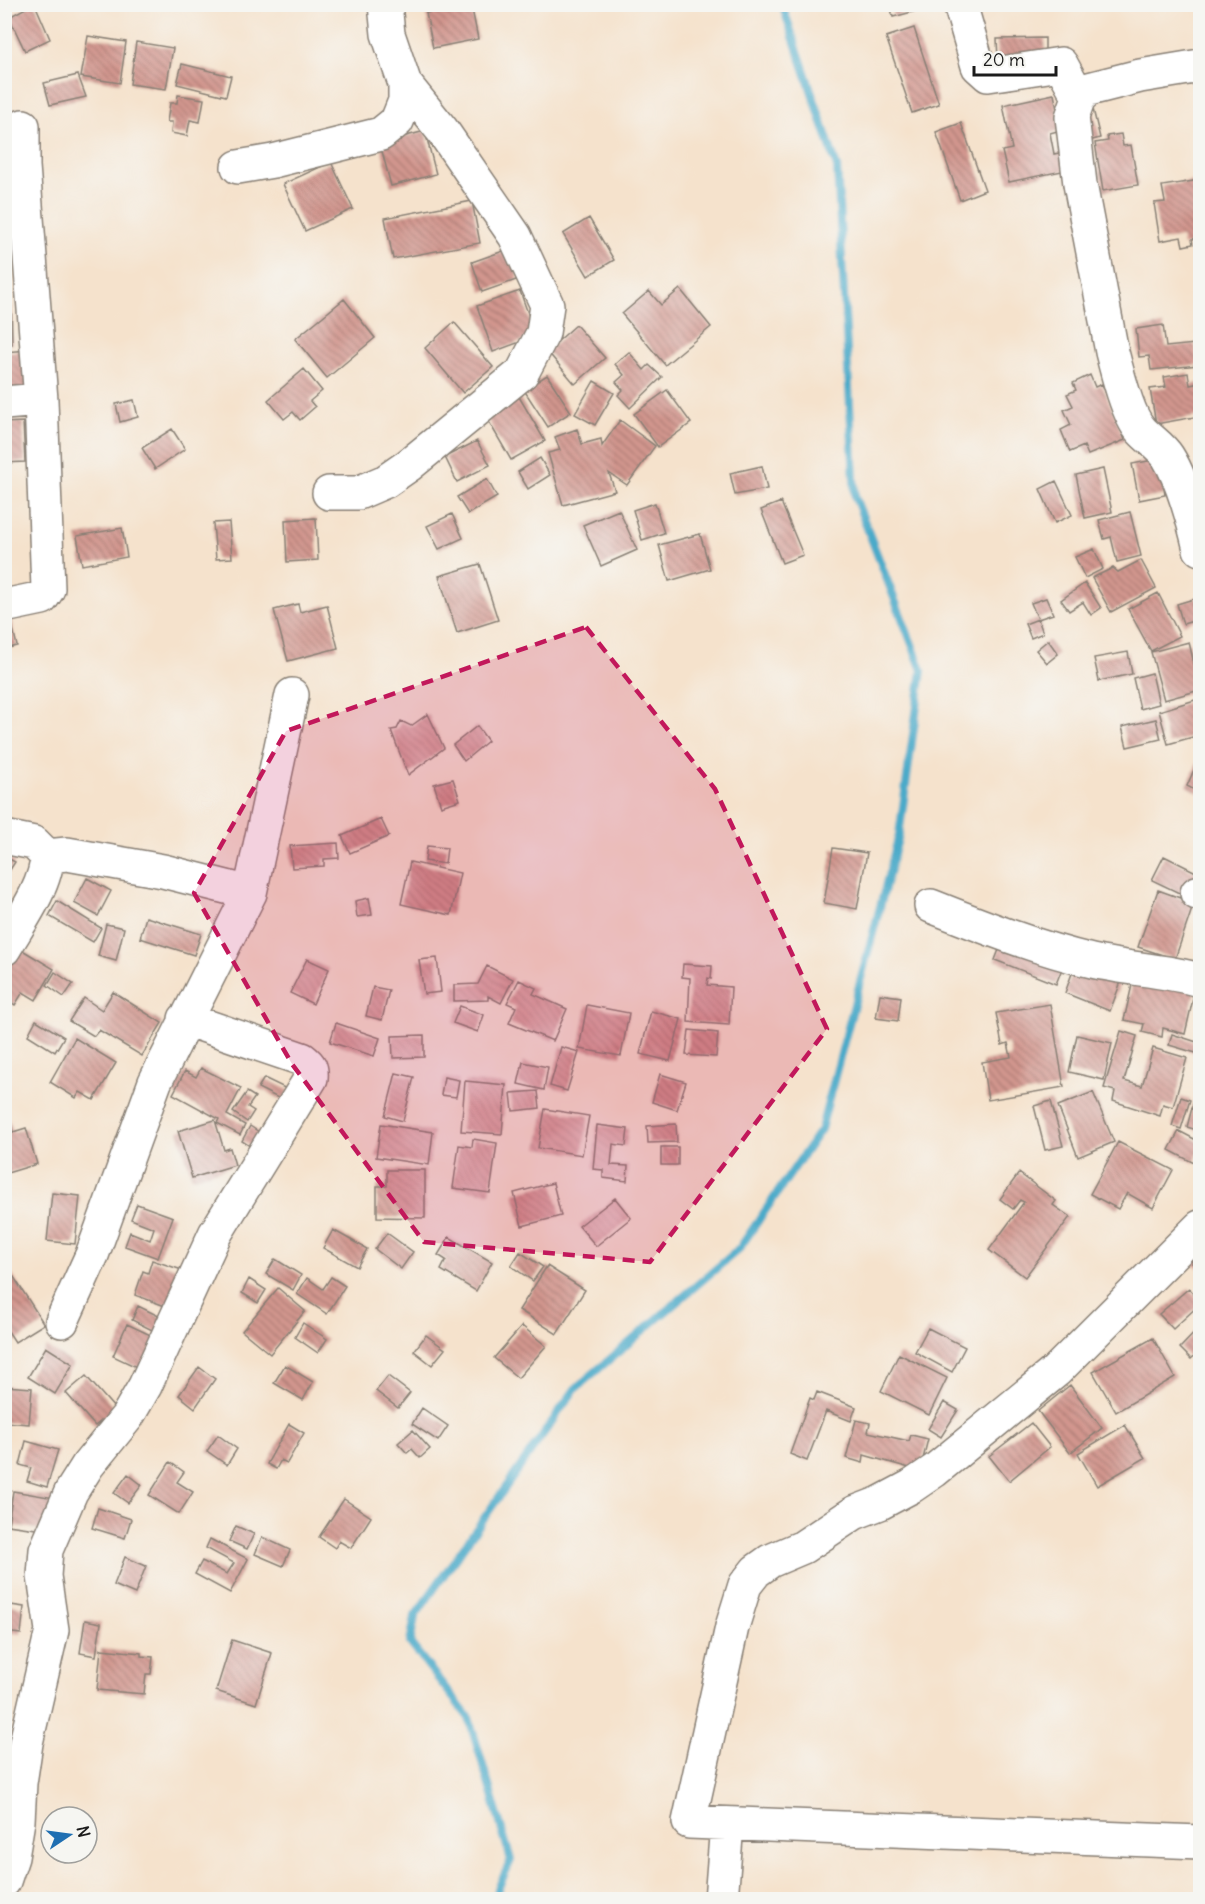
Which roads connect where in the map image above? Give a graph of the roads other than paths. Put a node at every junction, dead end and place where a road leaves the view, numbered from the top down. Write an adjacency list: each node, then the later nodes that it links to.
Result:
1 (385, 4): 4 (street)
2 (960, 4): 5 (street)
3 (1200, 66): 5 (street)
4 (405, 84): 7 (street); 10 (street)
5 (1079, 97): 11 (street)
6 (23, 126): 8 (street)
7 (238, 167)
8 (41, 400): 9 (street); 12 (street)
9 (4, 403)
10 (329, 493)
11 (1200, 549)
12 (4, 606)
13 (292, 695): 16 (street)
14 (4, 837): 15 (street)
15 (47, 855): 16 (street); 18 (street)
16 (250, 893): 20 (street)
17 (931, 906): 19 (street)
18 (4, 949)
19 (1200, 980)
20 (185, 1019): 22 (street); 23 (street)
21 (1200, 1227): 24 (street)
22 (62, 1321)
23 (15, 1743): 26 (street)
24 (727, 1824): 25 (street); 27 (street)
25 (1200, 1842)
26 (4, 1881)
27 (722, 1899)

